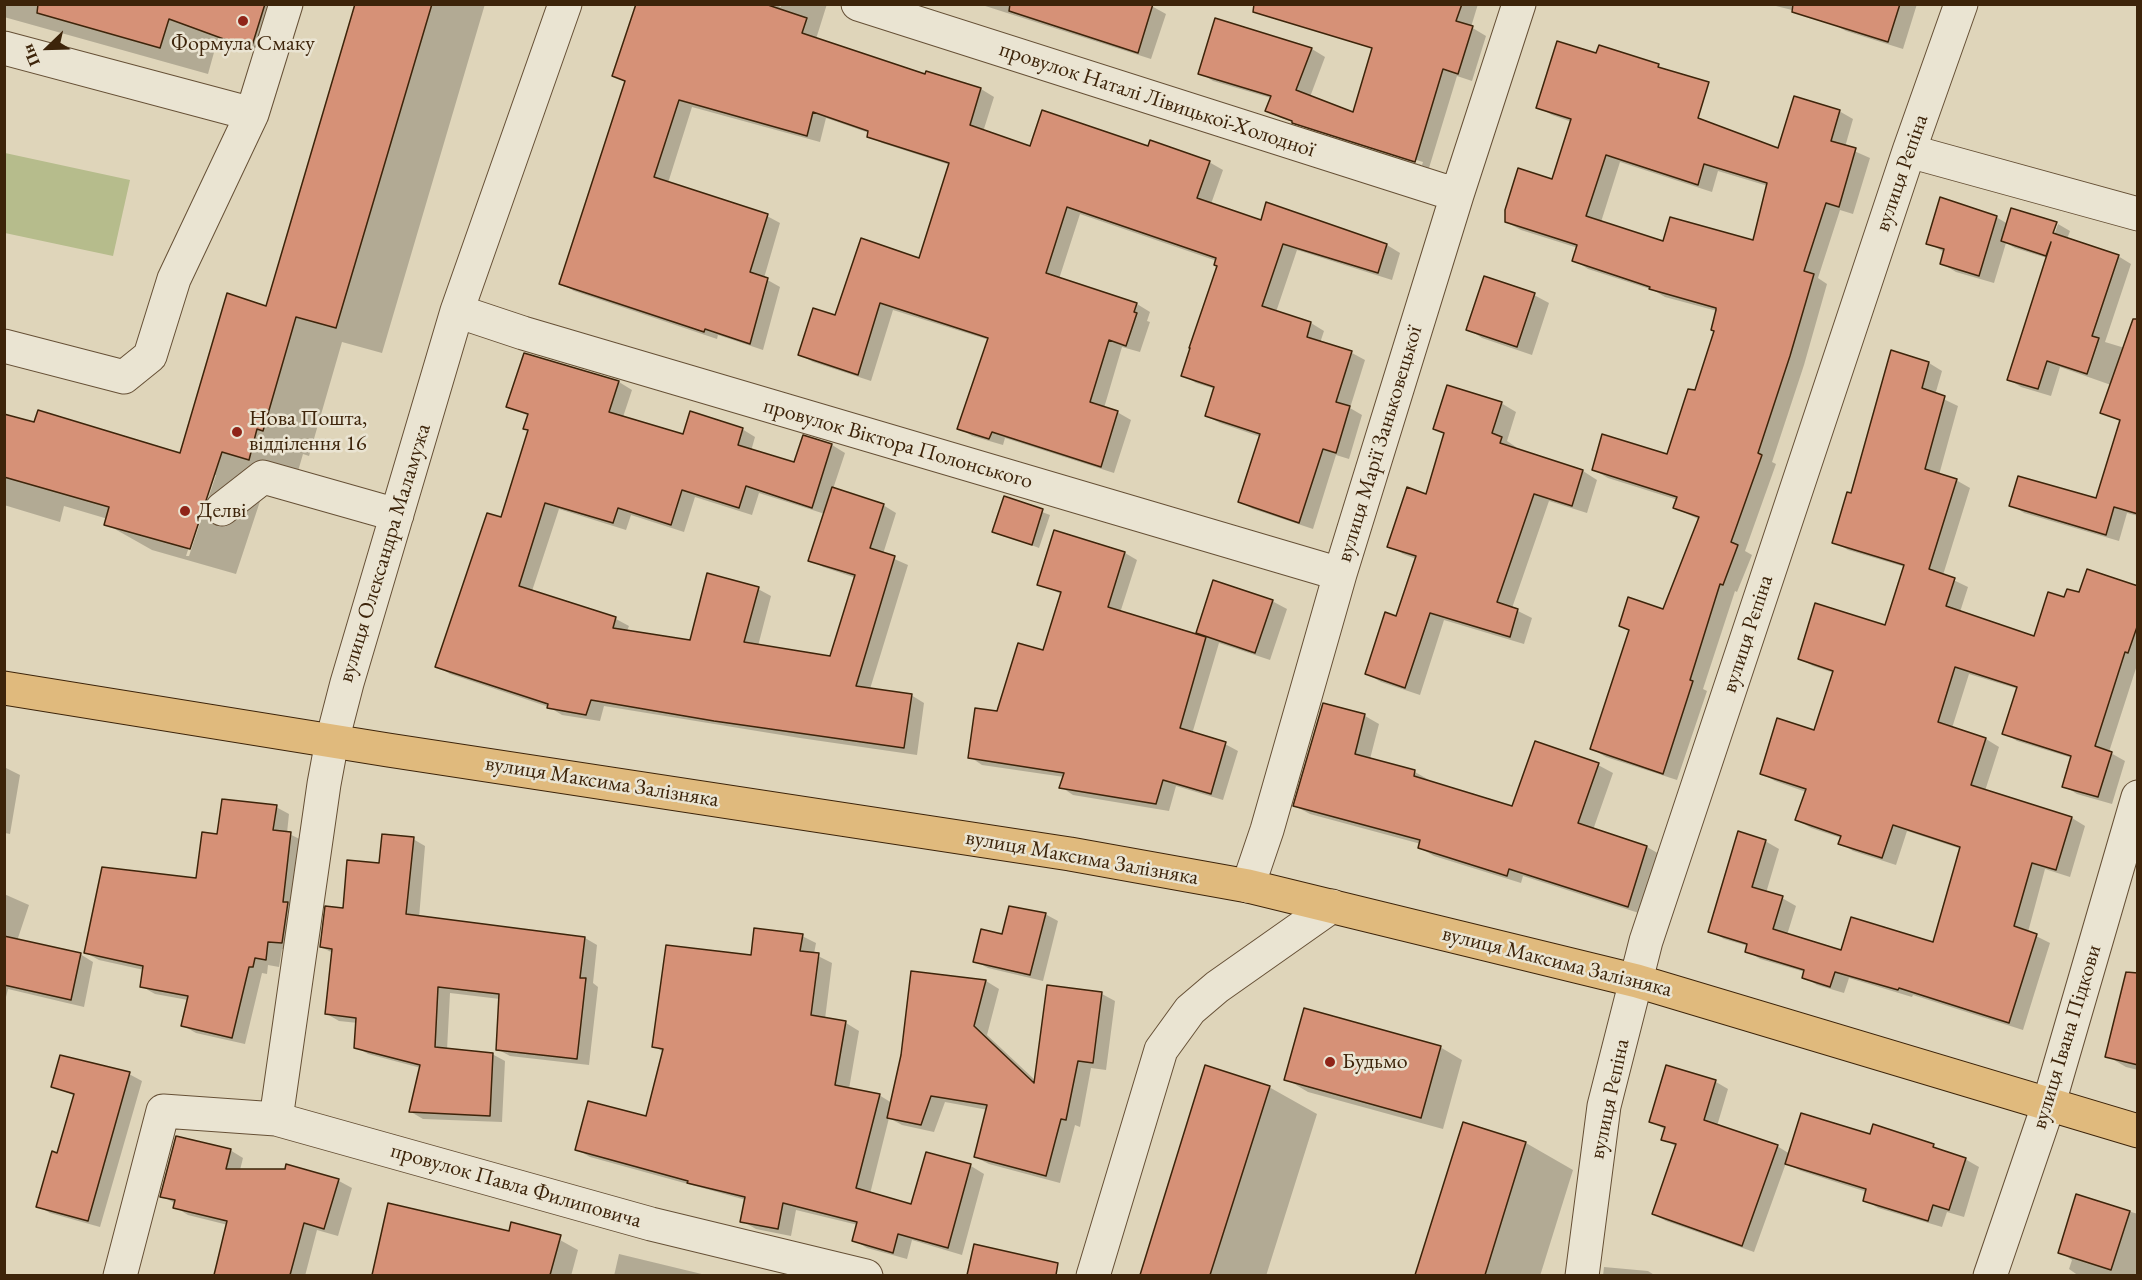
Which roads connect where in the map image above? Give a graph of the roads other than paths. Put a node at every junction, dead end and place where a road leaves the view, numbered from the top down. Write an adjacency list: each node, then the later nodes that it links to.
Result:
1 (286, 4): 7 (street)
2 (565, 4): 11 (street, вулиця Олександра Маламужа)
3 (858, 4): 9 (street, провулок Наталі Лівицької-Холодної)
4 (1519, 4): 9 (street, вулиця Марії Заньковецької)
5 (1960, 4): 8 (street, вулиця Рєпіна)
6 (4, 48): 7 (street)
7 (252, 114): 12 (street)
8 (1909, 151): 10 (street); 21 (street, вулиця Рєпіна)
9 (1457, 195): 15 (street, вулиця Марії Заньковецької)
10 (2138, 214)
11 (457, 311): 14 (street, вулиця Олександра Маламужа); 15 (street, провулок Віктора Полонського)
12 (4, 346)
13 (222, 509): 14 (street)
14 (397, 515): 17 (street, вулиця Олександра Маламужа)
15 (1340, 574): 19 (street, вулиця Марії Заньковецької)
16 (4, 688): 17 (main road, вулиця Максима Залізняка)
17 (332, 741): 19 (main road, вулиця Максима Залізняка); 23 (street, вулиця Олександра Маламужа)
18 (2138, 798): 22 (street, вулиця Івана Підкови)
19 (1248, 886): 20 (main road, вулиця Максима Залізняка)
20 (1332, 906): 21 (main road, вулиця Максима Залізняка); 27 (street)
21 (1637, 981): 22 (main road, вулиця Максима Залізняка); 28 (street, вулиця Рєпіна)
22 (2049, 1103): 24 (main road, вулиця Максима Залізняка); 29 (street, вулиця Івана Підкови)
23 (276, 1119): 25 (street, провулок Павла Филиповича); 26 (street, провулок Павла Филиповича)
24 (2138, 1131)
25 (120, 1275)
26 (866, 1275)
27 (1093, 1275)
28 (1582, 1275)
29 (1990, 1275)

